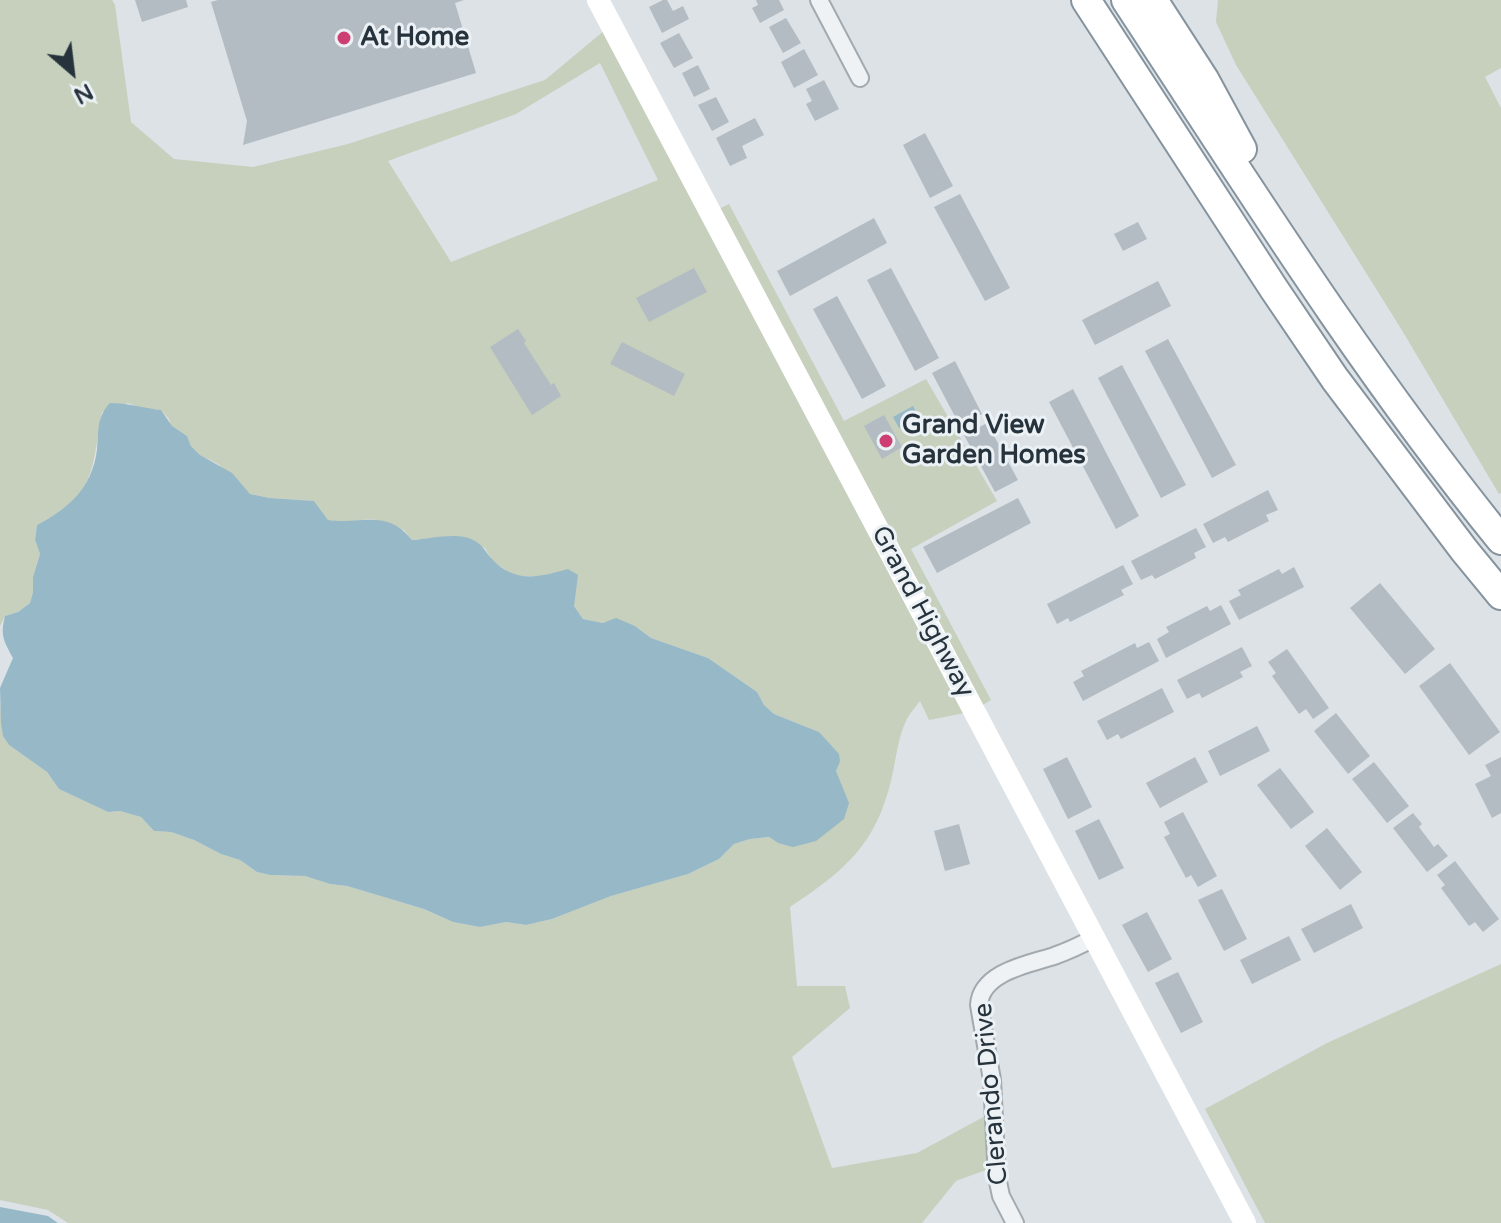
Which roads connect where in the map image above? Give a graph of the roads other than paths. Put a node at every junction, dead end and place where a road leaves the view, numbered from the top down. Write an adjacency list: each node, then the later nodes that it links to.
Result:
1 (598, 0): 12 (street, Grand Highway)
2 (819, 0): 8 (street)
3 (1076, 0): 7 (highway)
4 (1086, 0): 7 (highway)
5 (1126, 0): 9 (highway)
6 (1153, 0): 9 (highway)
7 (1129, 66): 11 (highway)
8 (860, 78)
9 (1304, 270): 10 (highway)
10 (1501, 540)
11 (1501, 595)
12 (1094, 938): 13 (street, Clerando Drive); 14 (street, Grand Highway)
13 (1015, 1223)
14 (1245, 1223)

